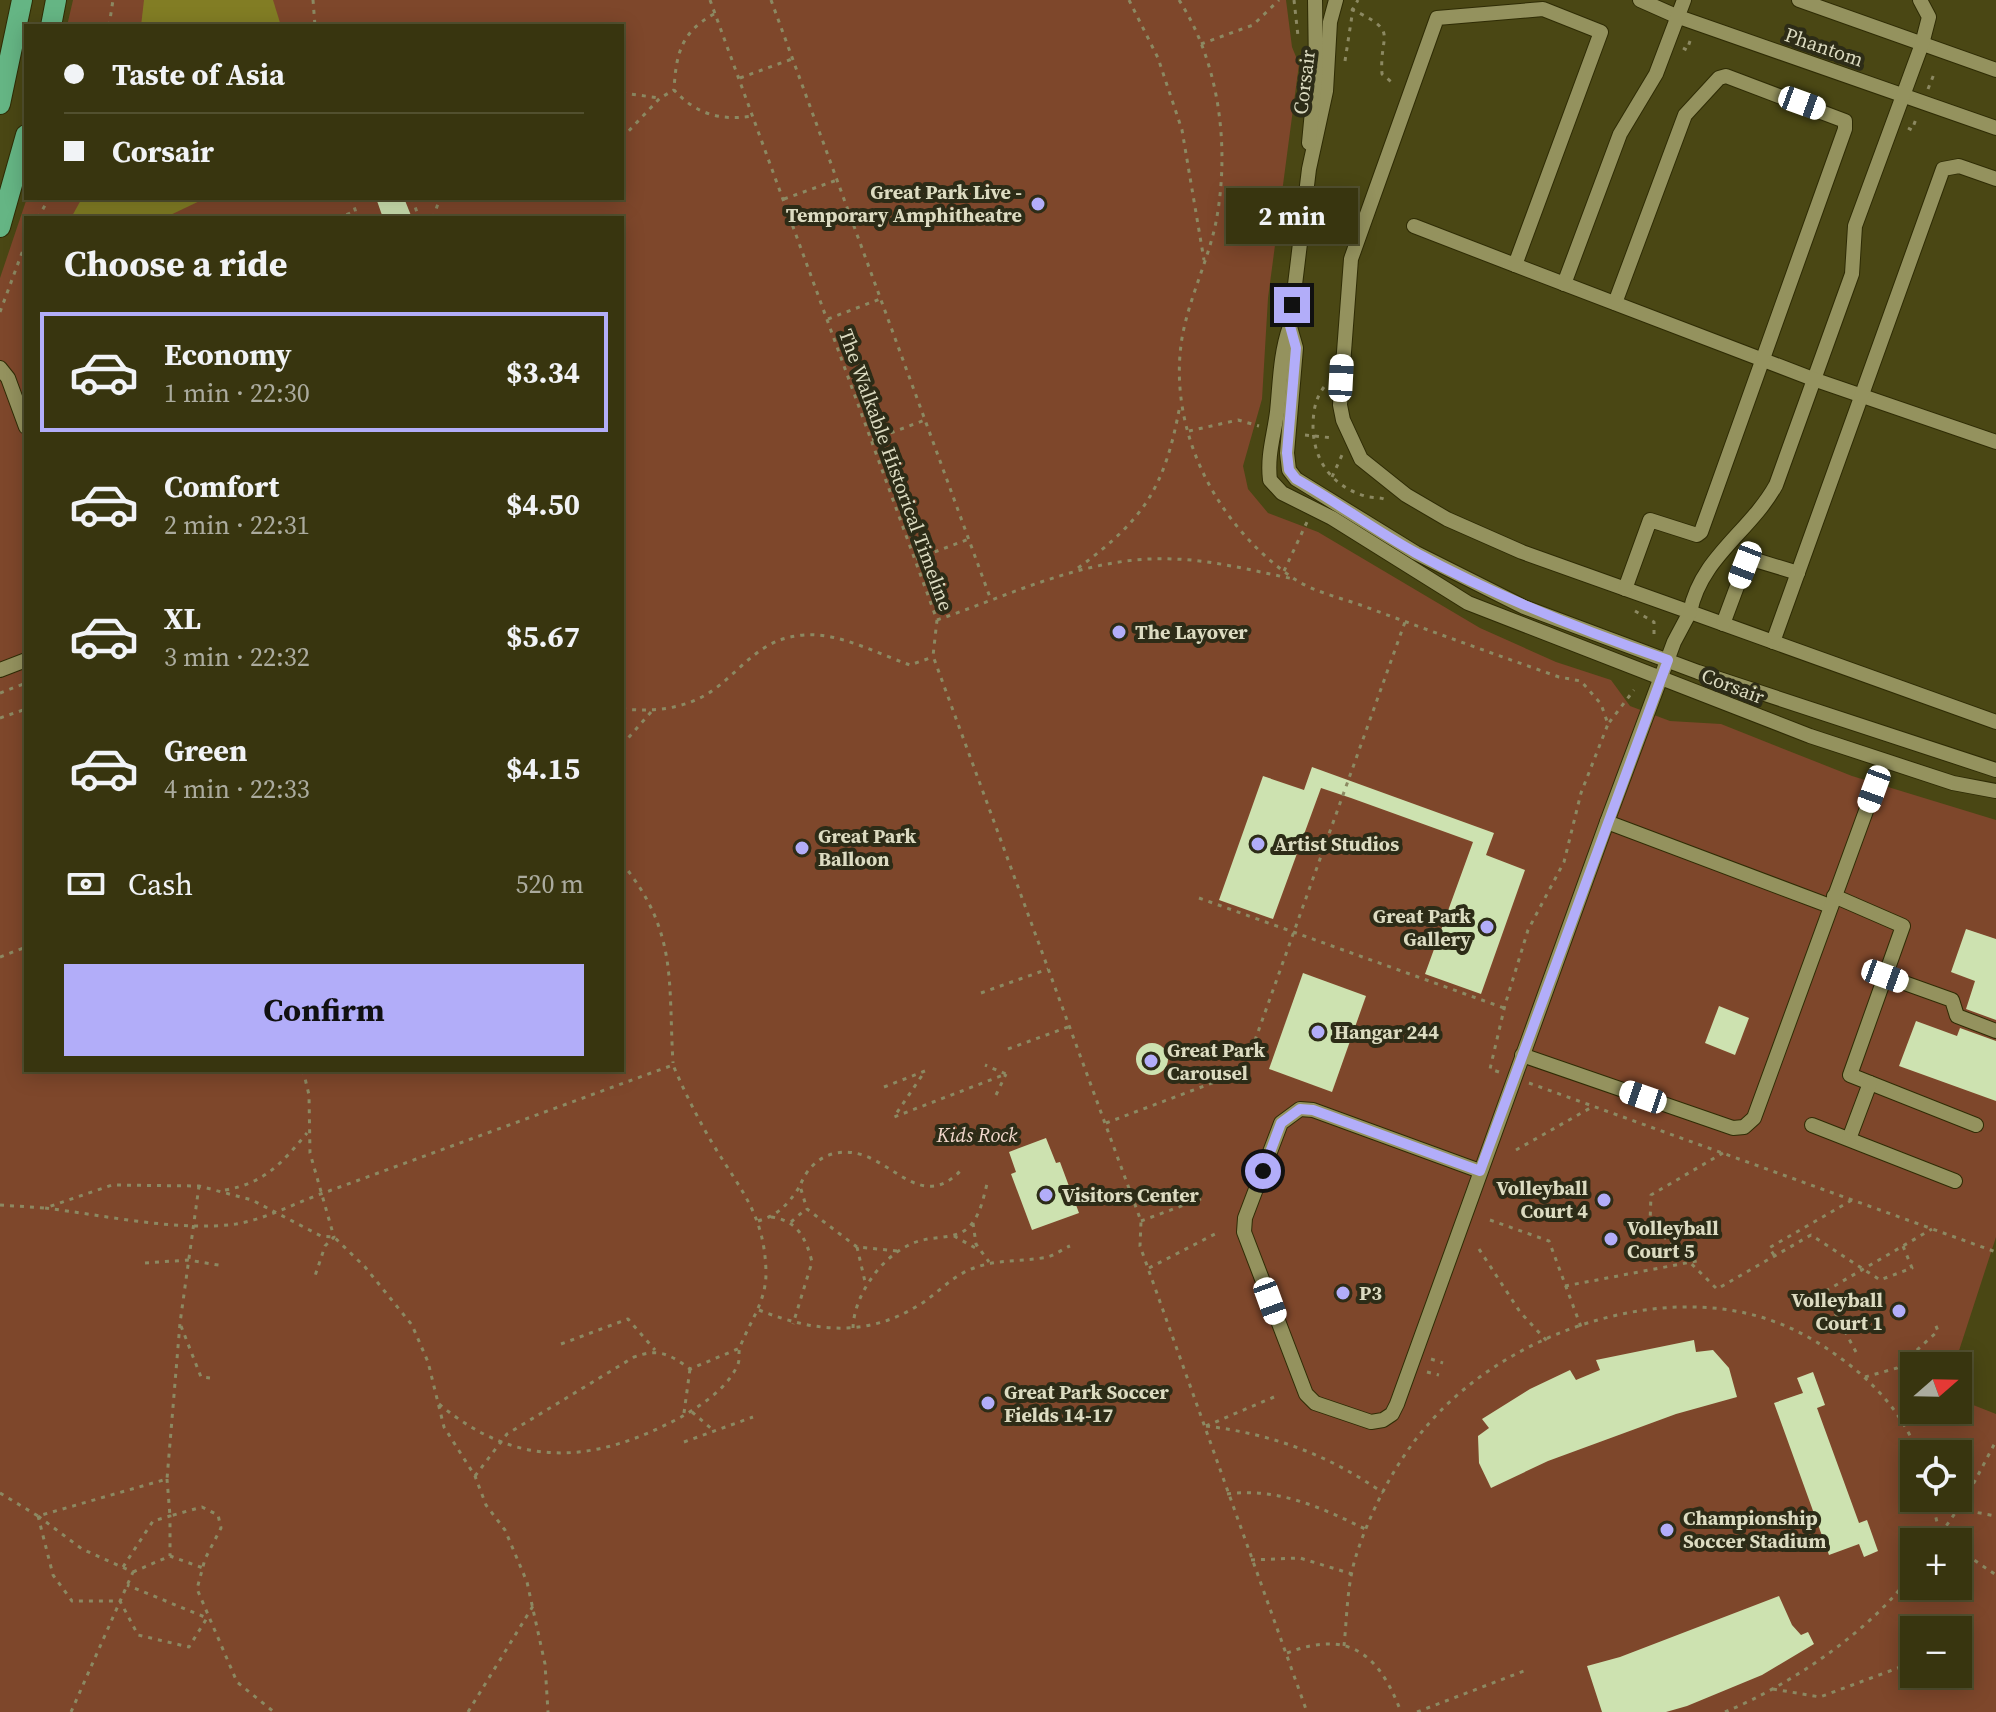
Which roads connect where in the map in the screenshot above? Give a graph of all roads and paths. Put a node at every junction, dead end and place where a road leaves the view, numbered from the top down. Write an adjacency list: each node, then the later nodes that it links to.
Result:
1 (22, 0): 35 (main road)
2 (56, 0): 20 (main road)
3 (113, 0): 21 (path)
4 (313, 0): 22 (path)
5 (710, 0): 18 (path, The Walkable Historical Timeline)
6 (771, 0): 25 (path)
7 (1129, 0): 51 (path)
8 (1179, 0): 23 (path)
9 (1279, 0): 23 (path)
10 (1315, 0): 40 (street, Corsair)
11 (1358, 0): 17 (path)
12 (1640, 0): 19 (street, Phantom)
13 (1684, 0): 19 (street)
14 (1799, 0): 24 (street)
15 (1920, 0): 24 (street)
16 (1340, 2): 17 (path); 40 (street, Corsair)
17 (1353, 9): 29 (path)
18 (714, 14): 28 (path, The Walkable Historical Timeline); 30 (path)
19 (1676, 16): 32 (street, Phantom); 53 (street)
20 (51, 24)
21 (109, 24)
22 (315, 24)
23 (1201, 44): 51 (path)
24 (1922, 44): 26 (street); 32 (street)
25 (792, 59): 28 (path); 42 (path)
26 (1996, 70)
27 (1398, 76): 29 (path)
28 (738, 79): 36 (path, The Walkable Historical Timeline)
29 (1395, 85): 34 (path)
30 (674, 90): 33 (path); 36 (path)
31 (624, 93): 33 (path)
32 (1902, 95): 37 (street, Phantom); 62 (street)
33 (660, 98): 38 (path)
34 (1390, 98)
35 (0, 104)
36 (752, 116): 44 (path, The Walkable Historical Timeline)
37 (1996, 128)
38 (624, 136)
39 (24, 142): 49 (main road)
40 (1309, 169): 58 (street, Corsair)
41 (1996, 179): 63 (street)
42 (837, 180): 44 (path); 54 (path)
43 (352, 200): 45 (path)
44 (783, 200): 57 (path, The Walkable Historical Timeline)
45 (356, 211): 46 (path); 47 (path)
46 (342, 216)
47 (357, 216)
48 (1414, 226): 52 (street)
49 (0, 227)
50 (24, 247): 56 (path)
51 (1205, 261): 64 (path)
52 (1515, 265): 53 (street); 84 (street)
53 (1564, 284): 55 (street)
54 (880, 299): 57 (path); 65 (path)
55 (1615, 303): 59 (street); 59 (street)
56 (0, 312)
57 (827, 319): 72 (path, The Walkable Historical Timeline)
58 (1290, 326): 94 (street, Corsair); 97 (street, Corsair)
59 (1763, 360): 62 (street); 84 (street)
60 (0, 368): 66 (street)
61 (1325, 373): 70 (path)
62 (1813, 379): 63 (street); 87 (street)
63 (1862, 397): 73 (street); 82 (street)
64 (1182, 399): 68 (path); 80 (path)
65 (925, 420): 72 (path); 78 (path)
66 (24, 422)
67 (1259, 427): 68 (path)
68 (1189, 431): 81 (path)
69 (1303, 435): 70 (path)
70 (1313, 437): 71 (path); 75 (path)
71 (1334, 438)
72 (871, 440): 79 (path, The Walkable Historical Timeline)
73 (1996, 442)
74 (1342, 455): 75 (path)
75 (1332, 476): 76 (path)
76 (1391, 504)
77 (1306, 523): 81 (path)
78 (969, 539): 79 (path); 85 (path)
79 (915, 559): 88 (path, The Walkable Historical Timeline)
80 (1075, 570): 83 (path); 85 (path)
81 (1284, 571): 83 (path)
82 (1798, 573): 90 (street); 92 (street)
83 (1294, 579): 89 (path)
84 (1625, 589): 87 (street)
85 (991, 600): 88 (path)
86 (1633, 610): 91 (path)
87 (1690, 612): 90 (street); 94 (street)
88 (937, 620): 93 (path, The Walkable Historical Timeline)
89 (1405, 622): 106 (path); 115 (path)
90 (1723, 624): 92 (street)
91 (1654, 634)
92 (1773, 642): 105 (street)
93 (933, 656): 103 (path); 118 (path, The Walkable Historical Timeline)
94 (1668, 660): 97 (street); 108 (street, Corsair)
95 (24, 661): 96 (street)
96 (0, 670)
97 (1661, 680): 110 (street, Corsair); 111 (street)
98 (24, 684): 100 (path)
99 (1634, 690): 106 (path)
100 (0, 693)
101 (624, 709): 103 (path)
102 (24, 710): 104 (path)
103 (651, 712): 107 (path)
104 (0, 718)
105 (1996, 722)
106 (1608, 724): 121 (path)
107 (624, 743)
108 (1996, 770)
109 (1874, 789): 114 (street)
110 (1996, 791)
111 (1607, 822): 114 (street); 125 (street)
112 (624, 865): 126 (path)
113 (1199, 898): 115 (path)
114 (1832, 901): 119 (street); 125 (street)
115 (1294, 932): 121 (path); 135 (path)
116 (24, 948): 117 (path)
117 (0, 957)
118 (1048, 969): 120 (path); 122 (path, The Walkable Historical Timeline)
119 (1885, 976): 123 (street); 131 (street)
120 (981, 993)
121 (1504, 1008): 130 (path)
122 (1070, 1026): 124 (path); 135 (path, The Walkable Historical Timeline)
123 (1996, 1031)
124 (1008, 1049)
125 (1522, 1055): 130 (street)
126 (673, 1065): 149 (path); 158 (path)
127 (985, 1065): 129 (path)
128 (303, 1072): 138 (path)
129 (1006, 1074): 132 (path); 133 (path)
130 (1516, 1077): 134 (path); 143 (street)
131 (1870, 1083): 137 (street); 139 (street)
132 (884, 1087)
133 (996, 1095)
134 (1593, 1106): 140 (path); 141 (path)
135 (1105, 1124): 159 (path, The Walkable Historical Timeline)
136 (1812, 1125): 139 (street)
137 (1976, 1125)
138 (307, 1133): 148 (path); 149 (path)
139 (1849, 1139): 145 (street)
140 (1516, 1150)
141 (1723, 1153): 151 (path); 178 (path)
142 (963, 1168): 147 (path)
143 (1480, 1171): 143 (street)
144 (988, 1180): 161 (path)
145 (1955, 1181)
146 (199, 1186): 148 (path); 153 (path); 162 (path)
147 (800, 1186): 155 (path); 156 (path)
148 (220, 1190): 154 (path)
149 (320, 1194): 154 (path); 166 (path)
150 (1203, 1198): 159 (path)
151 (1852, 1200): 163 (path); 174 (path)
152 (0, 1205): 153 (path)
153 (45, 1208): 162 (path)
154 (275, 1209): 162 (path); 166 (path)
155 (807, 1209): 160 (path); 169 (path)
156 (771, 1217): 158 (path); 160 (path)
157 (1490, 1220): 184 (path)
158 (758, 1221): 186 (path)
159 (1141, 1221): 181 (path, The Walkable Historical Timeline)
160 (791, 1222): 189 (path)
161 (973, 1223): 165 (path); 171 (path)
162 (193, 1224): 175 (path)
163 (1933, 1229): 168 (path); 173 (path)
164 (1215, 1234): 181 (path)
165 (952, 1236): 171 (path); 172 (path)
166 (334, 1237): 183 (path); 201 (path)
167 (1070, 1246): 177 (path)
168 (1903, 1246): 182 (path); 182 (path)
169 (857, 1247): 172 (path); 185 (path)
170 (1479, 1249): 192 (path)
171 (979, 1250): 177 (path)
172 (897, 1251): 185 (path)
173 (1996, 1252)
174 (1774, 1256): 178 (path); 182 (path)
175 (188, 1260): 179 (path); 180 (path); 188 (path)
176 (1702, 1260): 178 (path)
177 (990, 1262): 191 (path)
178 (1690, 1262): 184 (path)
179 (145, 1263)
180 (224, 1266)
181 (1149, 1268): 205 (path, The Walkable Historical Timeline)
182 (1863, 1269): 196 (path)
183 (315, 1276)
184 (1565, 1286): 190 (path)
185 (866, 1288): 191 (path)
186 (759, 1310): 189 (path); 194 (path)
187 (1934, 1321): 198 (path)
188 (180, 1323): 199 (path); 212 (path)
189 (793, 1324): 191 (path)
190 (1581, 1327): 192 (path); 198 (path)
191 (853, 1329)
192 (1547, 1341): 216 (path)
193 (561, 1344): 195 (path)
194 (740, 1348): 197 (path); 202 (path)
195 (656, 1351): 197 (path); 209 (path)
196 (1856, 1352)
197 (690, 1369): 203 (path)
198 (1864, 1377): 207 (path)
199 (210, 1378)
200 (1274, 1397): 205 (path)
201 (439, 1404): 209 (path); 211 (path)
202 (692, 1412): 203 (path); 206 (path)
203 (684, 1415): 209 (path)
204 (753, 1417): 206 (path)
205 (1206, 1426): 215 (path, The Walkable Historical Timeline); 216 (path)
206 (714, 1432): 210 (path)
207 (1913, 1440)
208 (1994, 1441): 213 (path)
209 (499, 1442): 211 (path)
210 (684, 1442)
211 (475, 1476): 233 (path)
212 (167, 1479): 218 (path); 219 (path)
213 (1972, 1483)
214 (0, 1493): 218 (path)
215 (1227, 1494): 221 (path); 224 (path, The Walkable Historical Timeline)
216 (1384, 1494): 221 (path)
217 (1972, 1512): 220 (path)
218 (38, 1516): 225 (path); 232 (path)
219 (170, 1516): 222 (path); 225 (path); 226 (path)
220 (1996, 1516)
221 (1367, 1530): 228 (path)
222 (170, 1556): 226 (path); 227 (path)
223 (1972, 1559): 229 (path)
224 (1251, 1560): 228 (path); 236 (path, The Walkable Historical Timeline)
225 (123, 1567): 227 (path)
226 (203, 1568): 234 (path)
227 (133, 1572): 231 (path)
228 (1353, 1575): 235 (path)
229 (1996, 1575)
230 (1900, 1584): 239 (path)
231 (127, 1585): 232 (path); 234 (path)
232 (120, 1601): 234 (path); 240 (path)
233 (534, 1604): 242 (path); 243 (path)
234 (207, 1618): 241 (path)
235 (1344, 1646): 236 (path); 245 (path)
236 (1285, 1653): 244 (path, The Walkable Historical Timeline)
237 (1900, 1667): 239 (path)
238 (1524, 1671): 246 (path)
239 (1772, 1689): 247 (path)
240 (71, 1712)
241 (274, 1712)
242 (468, 1712)
243 (548, 1712)
244 (1307, 1712)
245 (1401, 1712)
246 (1417, 1712)
247 (1725, 1712)

